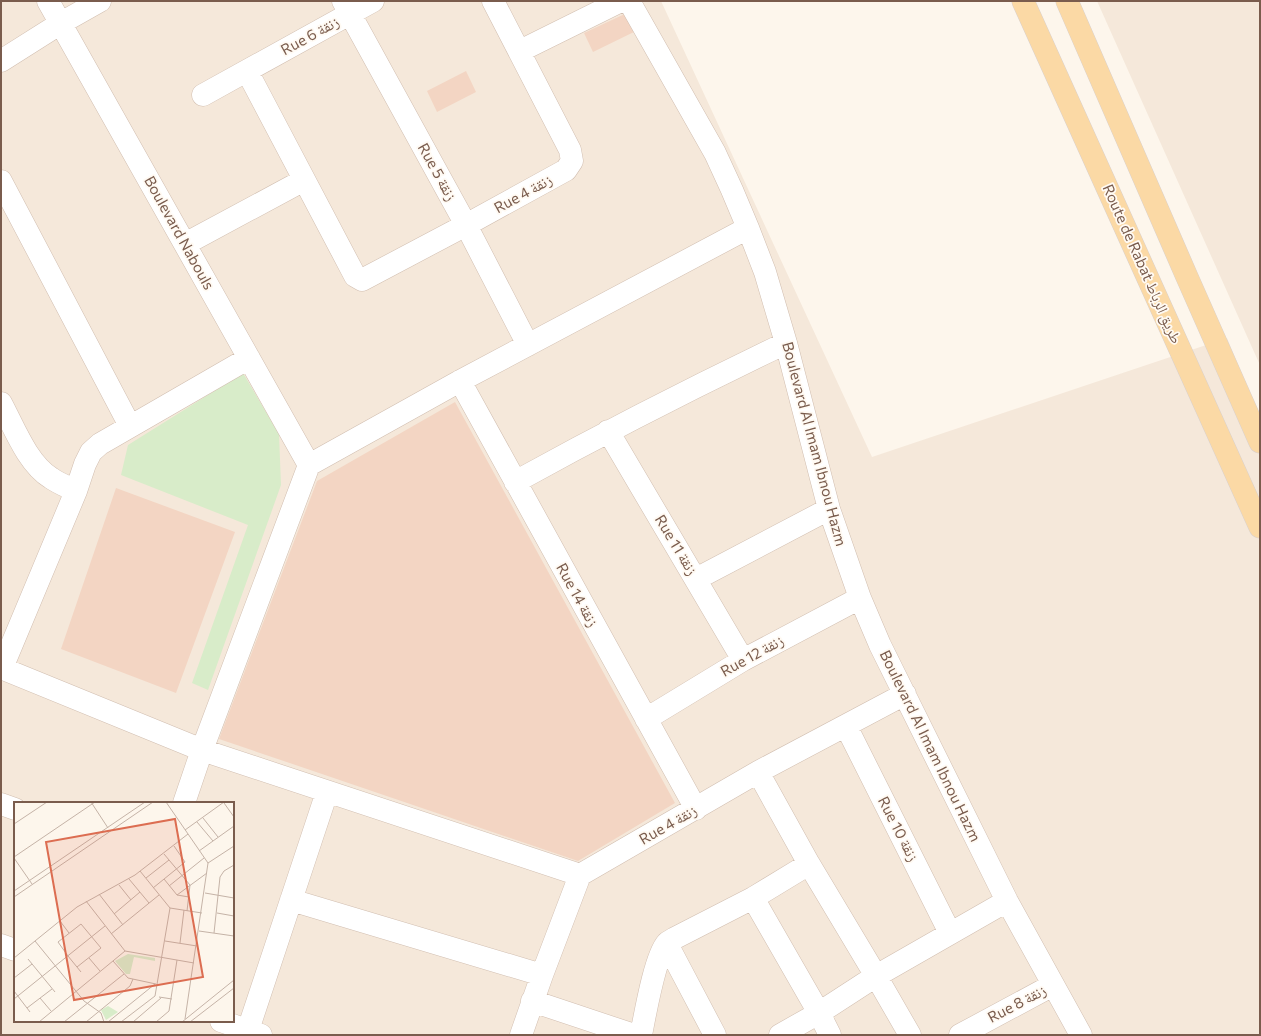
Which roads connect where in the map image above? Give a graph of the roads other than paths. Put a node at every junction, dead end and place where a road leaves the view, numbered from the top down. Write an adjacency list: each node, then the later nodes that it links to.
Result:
1 (48, 1): 10 (street, Boulevard Nabouls)
2 (100, 1): 10 (street)
3 (373, 1): 9 (street, Rue 6 زنقة)
4 (493, 1): 11 (street, Rue 4 زنقة)
5 (621, 1): 11 (street)
6 (629, 1): 18 (street, Boulevard Al Imam Ibnou Hazm)
7 (1023, 1): 32 (main road, Route de Rabat طريق الرباط)
8 (1067, 1): 27 (main road)
9 (346, 7): 13 (street, Rue 6 زنقة); 17 (street, Rue 5 زنقة)
10 (61, 23): 12 (street); 19 (street, Boulevard Nabouls)
11 (520, 51): 17 (street, Rue 4 زنقة)
12 (1, 61)
13 (247, 71): 14 (street, Rue 6 زنقة); 15 (street)
14 (203, 94)
15 (304, 180): 17 (street, Rue 4 زنقة); 19 (street)
16 (1, 181): 25 (street)
17 (466, 225): 21 (street, Rue 5 زنقة)
18 (748, 228): 20 (street, Boulevard Al Imam Ibnou Hazm); 21 (street)
19 (185, 244): 22 (street, Boulevard Nabouls)
20 (786, 343): 26 (street); 31 (street, Boulevard Al Imam Ibnou Hazm)
21 (528, 346): 23 (street)
22 (249, 358): 25 (street); 28 (street, Boulevard Nabouls)
23 (460, 381): 28 (street); 29 (street, Rue 14 زنقة)
24 (1, 403): 30 (street)
25 (130, 426): 30 (street)
26 (608, 431): 29 (street); 33 (street, Rue 11 زنقة)
27 (1260, 442)
28 (309, 465): 40 (street)
29 (514, 482): 38 (street, Rue 14 زنقة)
30 (76, 491): 35 (street)
31 (829, 509): 33 (street); 34 (street, Boulevard Al Imam Ibnou Hazm)
32 (1260, 527)
33 (696, 579): 36 (street, Rue 11 زنقة)
34 (860, 598): 36 (street, Rue 12 زنقة); 37 (street, Boulevard Al Imam Ibnou Hazm)
35 (3, 657): 40 (street)
36 (743, 660): 38 (street, Rue 12 زنقة)
37 (905, 694): 39 (street, Rue 4 زنقة); 51 (street, Boulevard Al Imam Ibnou Hazm)
38 (646, 719): 46 (street, Rue 14 زنقة)
39 (846, 726): 41 (street, Rue 4 زنقة); 52 (street, Rue 10 زنقة)
40 (202, 750): 42 (street); 43 (street)
41 (758, 772): 46 (street, Rue 4 زنقة); 47 (street)
42 (327, 792): 48 (street); 50 (street)
43 (184, 802)
44 (1, 804): 45 (street)
45 (14, 809)
46 (696, 809): 48 (street, Rue 4 زنقة)
47 (809, 864): 49 (street); 57 (street)
48 (580, 875): 56 (street)
49 (753, 898): 53 (street); 60 (street)
50 (291, 900): 56 (street); 62 (street)
51 (1007, 901): 52 (street); 58 (street, Boulevard Al Imam Ibnou Hazm)
52 (950, 933): 57 (street)
53 (667, 944): 65 (street); 66 (street)
54 (1, 946): 55 (street)
55 (14, 950)
56 (542, 975): 59 (street)
57 (876, 976): 60 (street); 69 (street)
58 (1053, 984): 70 (street, Rue 8 زنقة); 71 (street, Boulevard Al Imam Ibnou Hazm)
59 (532, 1001): 63 (street); 64 (street)
60 (819, 1013): 67 (street); 68 (street)
61 (224, 1022): 62 (street)
62 (254, 1033)
63 (521, 1035)
64 (634, 1035)
65 (641, 1035)
66 (715, 1035)
67 (780, 1035)
68 (830, 1035)
69 (910, 1035)
70 (960, 1035)
71 (1081, 1035)

